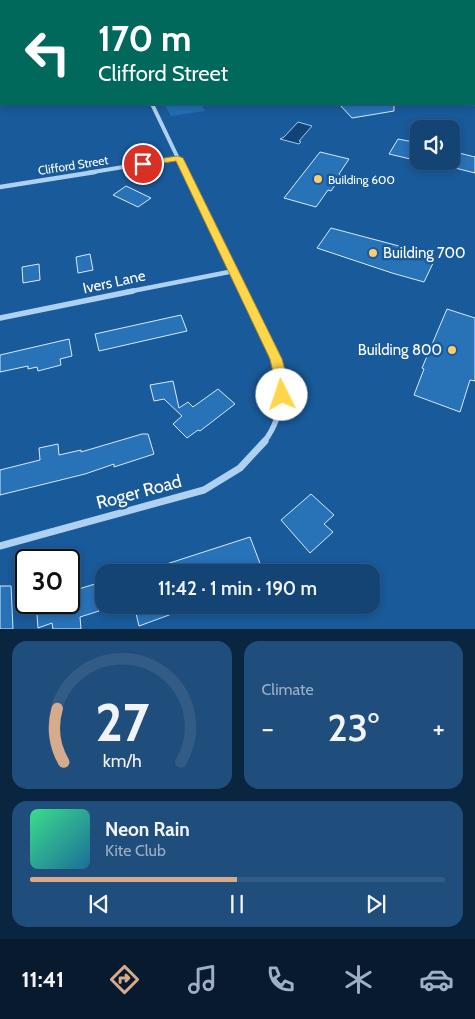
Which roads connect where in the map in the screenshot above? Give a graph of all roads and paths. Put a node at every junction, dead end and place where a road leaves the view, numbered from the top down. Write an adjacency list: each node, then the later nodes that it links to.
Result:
1 (152, 105): 2 (street, Roger Road)
2 (178, 158): 3 (street, Clifford Street); 4 (street, Roger Road)
3 (0, 186)
4 (234, 271): 5 (street, Ivers Lane); 6 (street, Roger Road)
5 (0, 318)
6 (0, 546)

